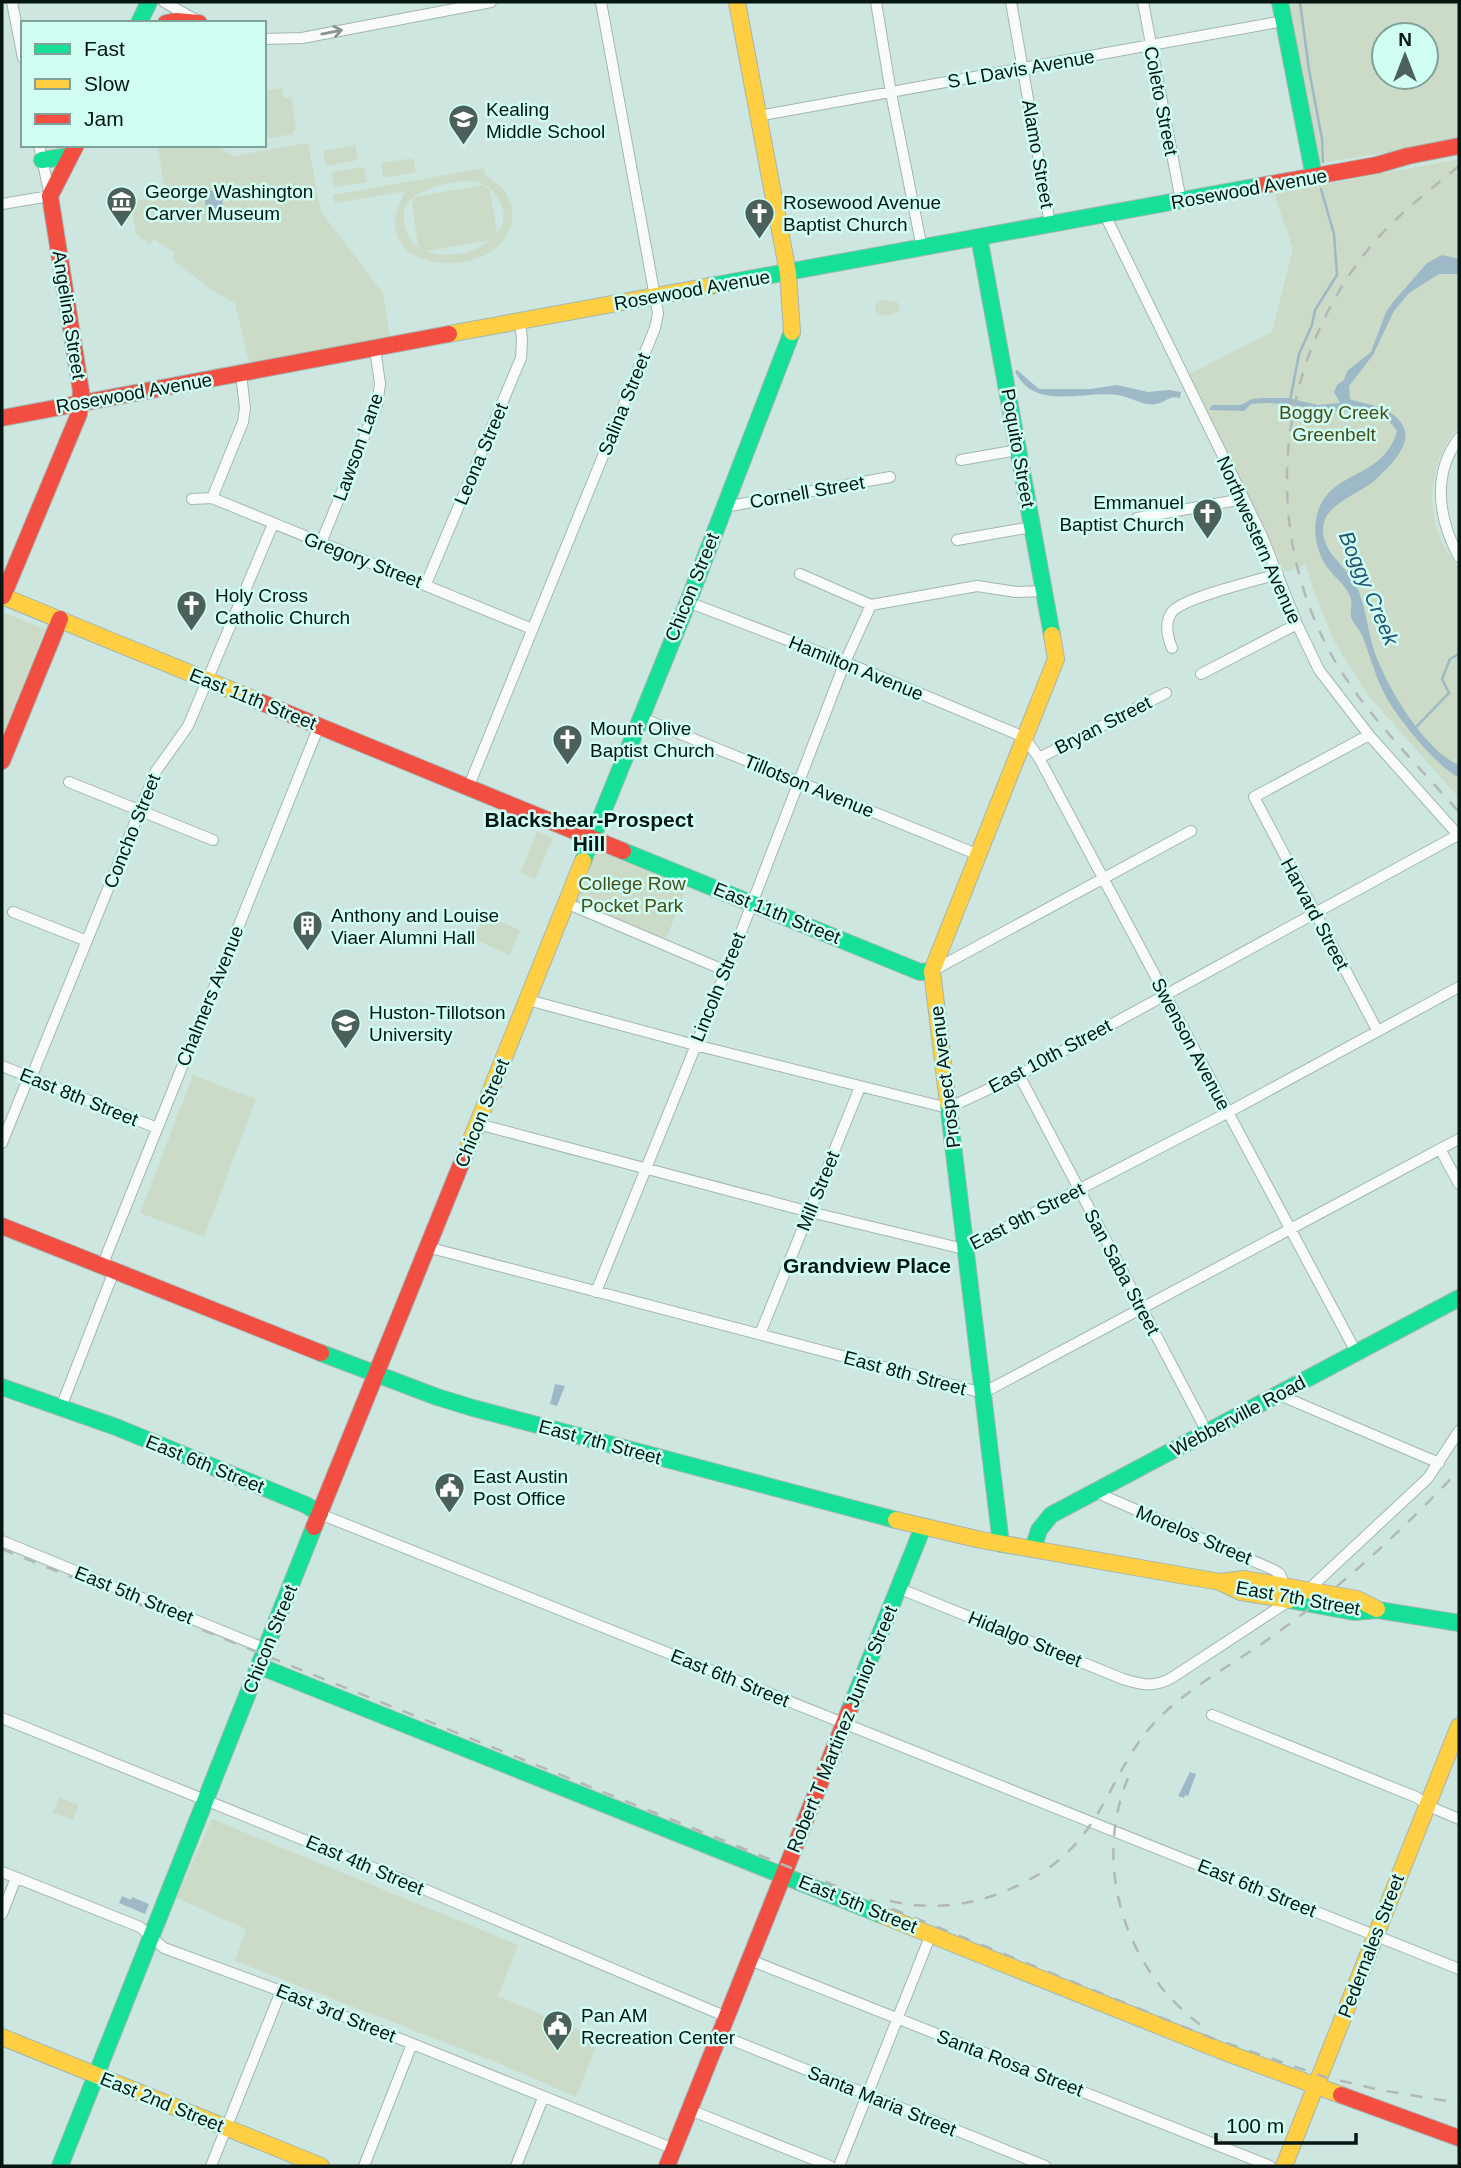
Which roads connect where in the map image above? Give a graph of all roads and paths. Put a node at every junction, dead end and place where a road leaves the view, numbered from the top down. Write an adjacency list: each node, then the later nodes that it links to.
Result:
1 (12, 2): 17 (street)
2 (149, 2): 12 (street)
3 (164, 2): 13 (street)
4 (491, 2): 11 (street)
5 (601, 2): 35 (street, Salina Street)
6 (737, 2): 20 (street, Chicon Street)
7 (876, 2): 19 (street)
8 (1010, 2): 18 (street, Alamo Street)
9 (1143, 2): 16 (street, Coleto Street)
10 (1280, 2): 14 (street)
11 (465, 4): 15 (street, one-way to 11)
12 (140, 21)
13 (197, 21)
14 (1284, 21): 16 (street, S L Davis Avenue); 26 (street)
15 (266, 39)
16 (1150, 46): 18 (street, S L Davis Avenue); 28 (street, Coleto Street)
17 (21, 48)
18 (1023, 69): 19 (street, S L Davis Avenue); 31 (street, Alamo Street)
19 (891, 93): 20 (street, S L Davis Avenue); 33 (street)
20 (758, 116): 34 (street, Chicon Street)
21 (1459, 146): 25 (street, Rosewood Avenue)
22 (73, 150): 23 (street); 27 (street)
23 (41, 152): 27 (street, Angelina Street)
24 (1459, 155): 25 (street, Rosewood Avenue)
25 (1382, 164): 26 (street, Rosewood Avenue)
26 (1314, 177): 28 (street, Rosewood Avenue)
27 (50, 196): 29 (street); 39 (street, Angelina Street)
28 (1181, 201): 30 (street, Rosewood Avenue)
29 (2, 204)
30 (1105, 215): 31 (street, Rosewood Avenue); 47 (street, Northwestern Avenue)
31 (1050, 225): 32 (street, Rosewood Avenue)
32 (979, 237): 33 (street, Rosewood Avenue); 42 (street, Poquito Street)
33 (922, 248): 34 (street, Rosewood Avenue)
34 (788, 273): 35 (street, Rosewood Avenue); 48 (street, Chicon Street)
35 (656, 296): 36 (street, Rosewood Avenue); 64 (street, Salina Street)
36 (520, 321): 37 (street, Rosewood Avenue); 57 (street, Leona Street)
37 (375, 348): 38 (street, Rosewood Avenue); 53 (street, Lawson Lane)
38 (241, 374): 39 (street, Rosewood Avenue); 45 (street)
39 (80, 402): 40 (street, Rosewood Avenue); 59 (street, Angelina Street)
40 (2, 418)
41 (1459, 438): 54 (street)
42 (1018, 450): 43 (street); 51 (street, Poquito Street)
43 (961, 460)
44 (890, 477): 48 (street, Cornell Street)
45 (212, 498): 46 (street, Gregory Street); 50 (street, Gregory Street)
46 (192, 499)
47 (1243, 499): 49 (street); 56 (street, Northwestern Avenue)
48 (724, 507): 60 (street, Chicon Street)
49 (1137, 519)
50 (273, 524): 53 (street, Gregory Street); 69 (street, Concho Street)
51 (1032, 527): 52 (street); 58 (street, Poquito Street)
52 (957, 540)
53 (321, 543): 57 (street, Gregory Street)
54 (1459, 557)
55 (800, 574): 61 (street)
56 (1278, 574): 63 (street, Northwestern Avenue); 65 (street)
57 (426, 584): 64 (street, Gregory Street)
58 (1044, 591): 61 (street); 66 (street, Poquito Street)
59 (3, 596): 62 (street, East 11th Street)
60 (688, 602): 67 (street, Hamilton Avenue); 71 (street, Chicon Street)
61 (871, 604): 67 (street, Lincoln Street)
62 (60, 619): 69 (street, East 11th Street); 76 (street)
63 (1297, 624): 68 (street); 73 (street, Northwestern Avenue)
64 (532, 629): 79 (street, Salina Street)
65 (1172, 648)
66 (1056, 659): 74 (street, Prospect Avenue)
67 (845, 662): 74 (street, Hamilton Avenue); 78 (street, Lincoln Street)
68 (1201, 674)
69 (208, 681): 72 (street, East 11th Street); 80 (street, Concho Street)
70 (1166, 693): 75 (street, Bryan Street)
71 (639, 718): 78 (street, Tillotson Avenue); 83 (street, Chicon Street)
72 (319, 726): 79 (street, East 11th Street); 106 (street, Chalmers Avenue)
73 (1368, 736): 82 (street, Northwestern Avenue); 90 (street, Harvard Street)
74 (1024, 737): 75 (street, Swenson Avenue); 85 (street, Prospect Avenue)
75 (1039, 758): 86 (street, Swenson Avenue)
76 (2, 761)
77 (69, 782): 80 (street)
78 (800, 782): 85 (street, Tillotson Avenue); 88 (street, Lincoln Street)
79 (468, 788): 83 (street, East 11th Street)
80 (140, 810): 84 (street); 91 (street, Concho Street)
81 (1191, 831): 86 (street)
82 (1459, 836): 90 (street, East 10th Street)
83 (592, 838): 87 (street, Chicon Street); 88 (street, East 11th Street)
84 (214, 840)
85 (979, 855): 93 (street, Prospect Avenue)
86 (1103, 878): 93 (street); 95 (street, Swenson Avenue)
87 (566, 903): 92 (street); 96 (street, Chicon Street)
88 (752, 903): 92 (street, Lincoln Street); 93 (street, East 11th Street)
89 (13, 912): 91 (street)
90 (1315, 914): 95 (street, East 10th Street); 97 (street, Harvard Street)
91 (87, 941): 101 (street, Concho Street)
92 (726, 971): 98 (street, Lincoln Street)
93 (932, 971): 103 (street, Prospect Avenue)
94 (1459, 987): 97 (street, East 9th Street)
95 (1166, 995): 100 (street, East 10th Street); 104 (street, Swenson Avenue)
96 (528, 1000): 98 (street); 105 (street, Chicon Street)
97 (1377, 1030): 104 (street, East 9th Street)
98 (695, 1045): 102 (street); 110 (street, Lincoln Street)
99 (2, 1066): 101 (street, East 8th Street)
100 (1019, 1075): 103 (street, East 10th Street); 112 (street, San Saba Street)
101 (31, 1078): 106 (street, East 8th Street); 108 (street, Concho Street)
102 (860, 1087): 103 (street); 113 (street, Mill Street)
103 (948, 1108): 117 (street, Prospect Avenue)
104 (1227, 1113): 112 (street, East 9th Street); 115 (street, Swenson Avenue)
105 (478, 1124): 110 (street, East 9th Street); 116 (street, Chicon Street)
106 (157, 1128): 118 (street, Chalmers Avenue)
107 (1459, 1139): 109 (street, East 8th Street)
108 (2, 1143)
109 (1440, 1149): 111 (street); 115 (street, East 8th Street)
110 (645, 1169): 113 (street, East 9th Street); 119 (street, Lincoln Street)
111 (1459, 1184)
112 (1079, 1190): 117 (street, East 9th Street); 121 (street, San Saba Street)
113 (810, 1212): 117 (street, East 9th Street); 122 (street, Mill Street)
114 (2, 1226): 118 (street, East 7th Street)
115 (1291, 1228): 121 (street, East 8th Street); 123 (street, Swenson Avenue)
116 (427, 1247): 119 (street, East 8th Street); 124 (street, Chicon Street)
117 (964, 1249): 126 (street, Prospect Avenue)
118 (108, 1268): 124 (street, East 7th Street); 128 (street, Chalmers Avenue)
119 (596, 1292): 122 (street, East 8th Street)
120 (1459, 1298): 123 (street, Webberville Road)
121 (1141, 1308): 126 (street, East 8th Street); 130 (street, San Saba Street)
122 (760, 1334): 126 (street, East 8th Street)
123 (1356, 1352): 127 (street, Webberville Road)
124 (375, 1374): 133 (street, Chicon Street); 135 (street, East 7th Street)
125 (2, 1387): 128 (street, East 6th Street)
126 (983, 1393): 134 (street, Prospect Avenue)
127 (1277, 1394): 130 (street, Webberville Road); 131 (street)
128 (61, 1407): 133 (street, East 6th Street)
129 (1459, 1431): 131 (street)
130 (1207, 1432): 132 (street, Webberville Road)
131 (1439, 1463): 141 (street)
132 (1095, 1493): 139 (street, Webberville Road); 142 (street, Morelos Street)
133 (320, 1514): 145 (street, Chicon Street); 149 (street, East 6th Street)
134 (996, 1517): 136 (street); 138 (street, Prospect Avenue)
135 (923, 1527): 136 (street, East 7th Street); 140 (street, Robert T Martinez Junior Street)
136 (981, 1540): 138 (street, East 7th Street)
137 (2, 1541): 145 (street, East 5th Street)
138 (1001, 1544): 139 (street, East 7th Street)
139 (1033, 1549): 142 (street, East 7th Street)
140 (898, 1588): 142 (street, Hidalgo Street); 149 (street, Robert T Martinez Junior Street)
141 (1308, 1590): 142 (street, East 7th Street); 143 (street, East 7th Street)
142 (1287, 1594): 143 (street, East 7th Street)
143 (1378, 1610): 144 (street, East 7th Street)
144 (1459, 1623)
145 (266, 1649): 146 (street, Chicon Street)
146 (259, 1666): 151 (street, Chicon Street); 155 (street, East 5th Street)
147 (1212, 1715): 152 (street)
148 (2, 1718): 151 (street, East 4th Street)
149 (846, 1724): 155 (street, Robert T Martinez Junior Street); 159 (street, East 6th Street)
150 (1459, 1726): 152 (street, Pedernales Street)
151 (205, 1800): 160 (street, Chicon Street); 164 (street, East 4th Street)
152 (1427, 1805): 153 (street); 159 (street, Pedernales Street)
153 (1459, 1819)
154 (2, 1872): 156 (street, East 3rd Street)
155 (784, 1874): 158 (street, East 5th Street); 161 (street, Robert T Martinez Junior Street)
156 (16, 1878): 157 (street); 160 (street, East 3rd Street)
157 (2, 1914)
158 (931, 1934): 165 (street); 170 (street, East 5th Street)
159 (1375, 1936): 162 (street, East 6th Street); 170 (street, Pedernales Street)
160 (152, 1937): 163 (street, East 3rd Street); 169 (street, Chicon Street)
161 (750, 1961): 164 (street, Robert T Martinez Junior Street); 165 (street, Santa Rosa Street)
162 (1459, 1969)
163 (281, 1991): 168 (street, East 3rd Street); 174 (street)
164 (727, 2017): 166 (street, Robert T Martinez Junior Street)
165 (897, 2019): 171 (street); 186 (street, Santa Rosa Street)
166 (720, 2035): 171 (street, Santa Maria Street); 173 (street, Robert T Martinez Junior Street)
167 (2, 2037): 169 (street, East 2nd Street)
168 (412, 2044): 172 (street, East 3rd Street); 180 (street)
169 (97, 2076): 174 (street, East 2nd Street); 177 (street, Chicon Street)
170 (1316, 2087): 175 (street, East 5th Street); 187 (street, Pedernales Street)
171 (866, 2095): 184 (street); 185 (street, Santa Maria Street)
172 (543, 2098): 176 (street, East 3rd Street); 181 (street)
173 (690, 2110): 176 (street, Robert T Martinez Junior Street); 183 (street)
174 (227, 2128): 178 (street); 179 (street, East 2nd Street)
175 (1459, 2138)
176 (674, 2149): 182 (street, Robert T Martinez Junior Street)
177 (60, 2166)
178 (211, 2166)
179 (321, 2166)
180 (364, 2166)
181 (516, 2166)
182 (667, 2166)
183 (830, 2166)
184 (839, 2166)
185 (1045, 2166)
186 (1270, 2166)
187 (1284, 2166)

